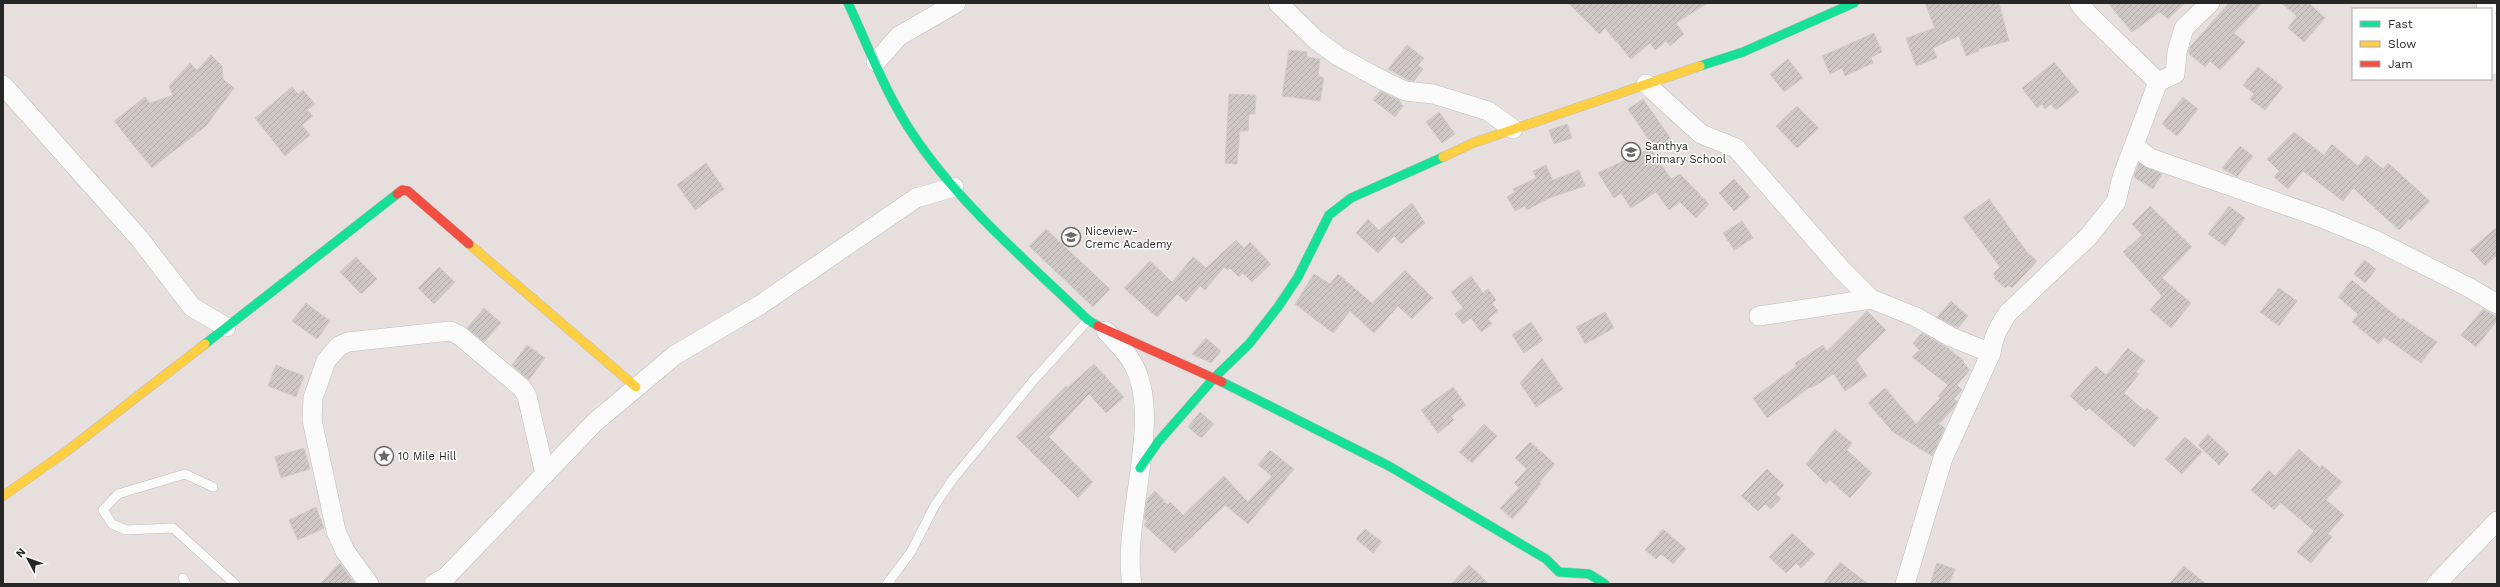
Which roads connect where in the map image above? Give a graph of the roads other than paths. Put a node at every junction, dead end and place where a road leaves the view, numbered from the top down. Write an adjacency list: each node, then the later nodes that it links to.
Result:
1 (848, 3): 8 (street)
2 (956, 3): 8 (street)
3 (1278, 3): 13 (street)
4 (1854, 3): 11 (street)
5 (2079, 3): 10 (street)
6 (2210, 3): 10 (street)
7 (2492, 25): 9 (street)
8 (876, 62): 15 (street)
9 (2497, 62)
10 (2158, 82): 14 (street)
11 (1646, 84): 13 (street); 16 (street)
12 (3, 86): 20 (street)
13 (1512, 129): 23 (street)
14 (2134, 146): 17 (street); 22 (street)
15 (954, 187): 19 (street); 24 (street)
16 (1871, 300): 18 (street); 22 (street)
17 (2497, 304)
18 (1759, 316)
19 (1088, 320): 21 (street); 34 (lane)
20 (226, 327): 24 (street); 28 (street)
21 (1106, 331): 23 (street); 25 (street)
22 (1991, 353): 37 (street)
23 (1214, 378): 25 (street); 30 (street)
24 (636, 387): 26 (street)
25 (1140, 468): 35 (street)
26 (545, 474): 32 (street); 33 (street)
27 (213, 487): 31 (lane)
28 (3, 496)
29 (2497, 521): 38 (street)
30 (1555, 578): 36 (street)
31 (235, 584)
32 (369, 584)
33 (434, 584)
34 (887, 584)
35 (1132, 584)
36 (1605, 584)
37 (1905, 584)
38 (2436, 584)

